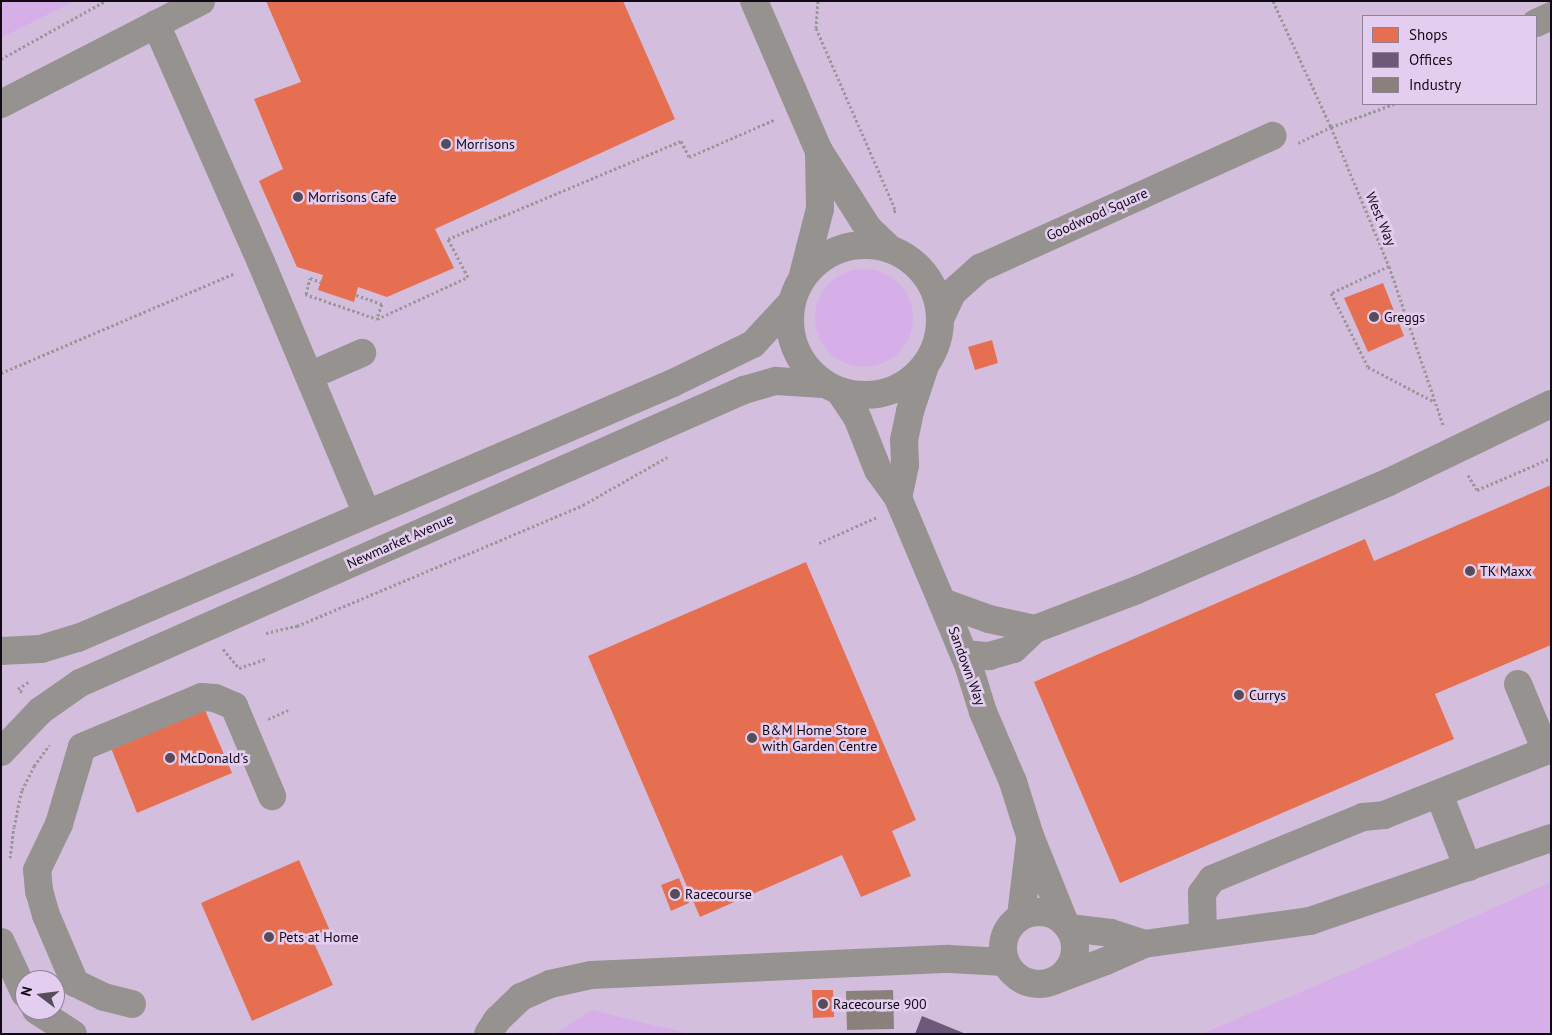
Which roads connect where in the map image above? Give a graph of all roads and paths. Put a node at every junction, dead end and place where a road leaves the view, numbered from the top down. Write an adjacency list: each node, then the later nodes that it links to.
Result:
1 (105, 1): 11 (path)
2 (200, 1): 9 (street)
3 (754, 1): 10 (street)
4 (768, 1): 10 (street)
5 (818, 1): 18 (path)
6 (1273, 1): 15 (path, West Way)
7 (1551, 16): 8 (street)
8 (1537, 23)
9 (156, 24): 12 (street); 20 (street)
10 (767, 29): 14 (street)
11 (1, 59)
12 (1, 104)
13 (1391, 105): 15 (path)
14 (802, 108): 17 (street); 29 (path)
15 (1331, 127): 21 (path, West Way)
16 (1273, 136): 28 (street, Goodwood Square)
17 (819, 151): 18 (street); 22 (street)
18 (862, 218): 19 (street)
19 (889, 248): 22 (street); 28 (street)
20 (261, 262): 32 (path); 33 (street)
21 (1389, 266): 35 (path, West Way); 35 (path)
22 (803, 276): 27 (street)
23 (321, 282): 25 (path)
24 (297, 291): 25 (path)
25 (306, 294): 29 (path)
26 (356, 295): 29 (path)
27 (791, 303): 34 (street); 42 (street)
28 (941, 317): 31 (street)
29 (377, 319)
30 (362, 354): 33 (street)
31 (925, 368): 34 (street); 40 (street)
32 (1, 373)
33 (309, 376): 42 (street)
34 (832, 388): 40 (street, Sandown Way); 53 (street, Newmarket Avenue)
35 (1434, 401): 37 (path, West Way)
36 (1551, 404): 37 (street)
37 (1453, 451): 39 (path, West Way); 45 (street)
38 (674, 453): 46 (path)
39 (1551, 458)
40 (898, 498): 44 (street, Sandown Way)
41 (874, 509): 43 (path)
42 (367, 514): 48 (street)
43 (819, 543)
44 (942, 602): 45 (street); 49 (street, Sandown Way)
45 (1035, 629): 49 (street)
46 (262, 634)
47 (228, 643): 50 (path)
48 (1, 651)
49 (964, 654): 56 (street, Sandown Way)
50 (265, 658)
51 (1518, 684): 52 (street)
52 (1548, 750): 54 (street)
53 (1, 752)
54 (1439, 794): 58 (street); 61 (street)
55 (272, 796): 67 (street)
56 (1030, 836): 59 (street); 60 (street, Sandown Way)
57 (1551, 838): 58 (street)
58 (1468, 868): 61 (street)
59 (1021, 916): 60 (street); 64 (street)
60 (1067, 925): 63 (street); 66 (street)
61 (1203, 934): 63 (street)
62 (1, 942): 65 (street)
63 (1144, 944): 66 (street)
64 (1005, 962): 66 (street); 72 (street)
65 (15, 972)
66 (1056, 980)
67 (132, 1004)
68 (37, 1020): 70 (street)
69 (50, 1020): 71 (street)
70 (42, 1034)
71 (73, 1034)
72 (488, 1034)

